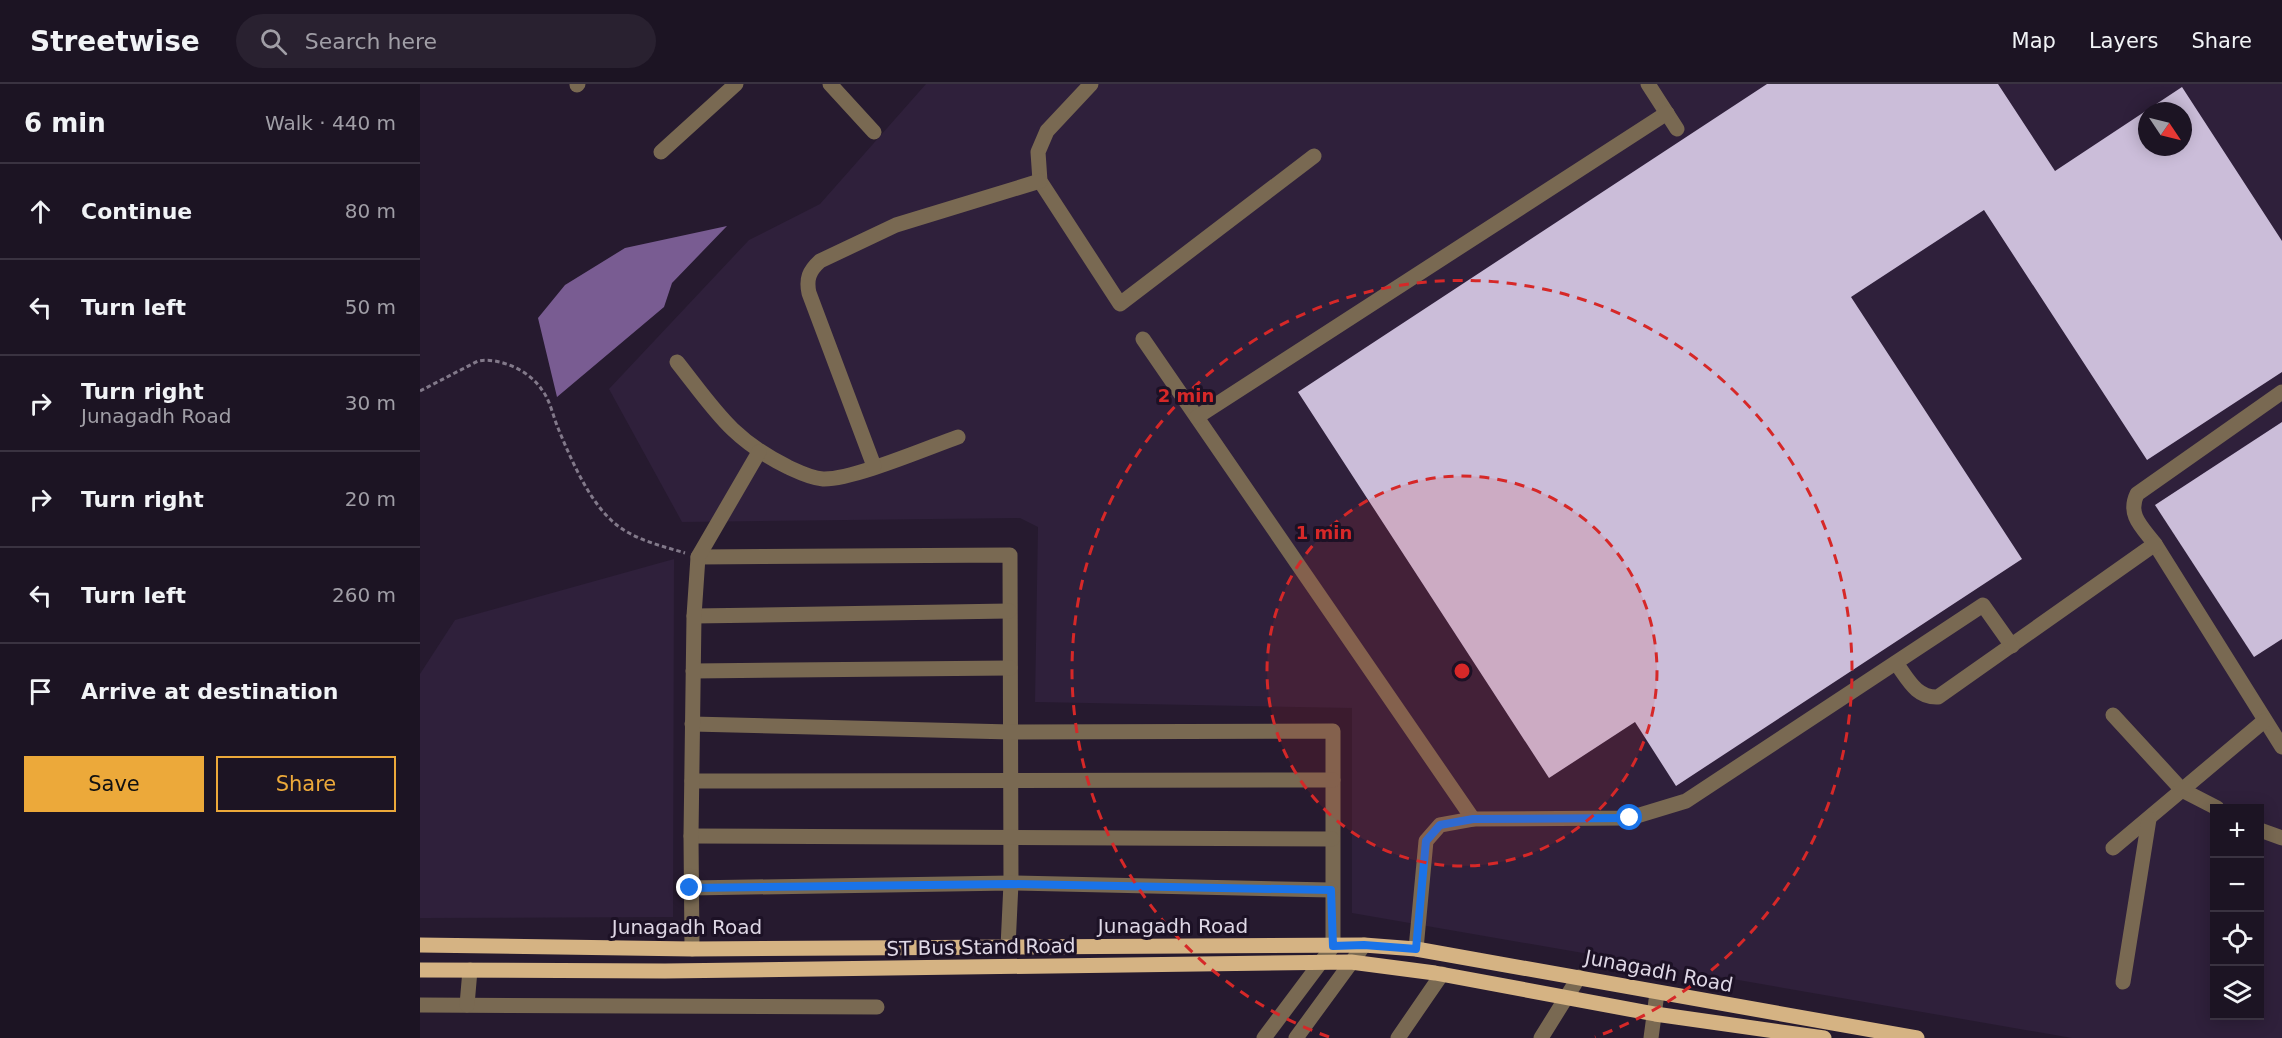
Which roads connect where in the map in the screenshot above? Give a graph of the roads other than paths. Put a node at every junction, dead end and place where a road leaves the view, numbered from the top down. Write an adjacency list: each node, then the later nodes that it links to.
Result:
1 (736, 84): 8 (street)
2 (830, 84): 7 (street)
3 (1091, 84): 10 (street)
4 (1648, 84): 5 (street)
5 (1667, 113): 6 (street); 14 (street)
6 (1677, 129)
7 (874, 132)
8 (661, 152)
9 (1314, 156): 10 (street)
10 (1040, 181): 17 (street)
11 (1143, 339): 14 (street)
12 (677, 362): 16 (street)
13 (2282, 392): 18 (street)
14 (1197, 417): 36 (street)
15 (958, 437): 17 (street)
16 (759, 452): 17 (street); 19 (street)
17 (874, 466)
18 (2155, 544): 22 (street); 27 (street)
19 (698, 557): 20 (street); 21 (street)
20 (1009, 611): 21 (street); 24 (street)
21 (694, 616): 25 (street)
22 (2012, 646): 23 (street); 23 (street)
23 (1896, 663): 36 (street)
24 (1010, 668): 25 (street); 29 (street)
25 (693, 671): 28 (street)
26 (2113, 715): 34 (street)
27 (2264, 722): 30 (street); 34 (street)
28 (692, 724): 29 (street); 33 (street)
29 (1011, 732): 31 (street); 32 (street)
30 (2282, 747)
31 (1333, 780): 32 (street); 42 (street)
32 (1010, 781): 33 (street); 40 (street)
33 (692, 782): 39 (street)
34 (2182, 790): 35 (street); 37 (street)
35 (2210, 804)
36 (1473, 819): 52 (street)
37 (2149, 819): 43 (street); 59 (street)
38 (2264, 832): 41 (street)
39 (691, 836): 40 (street); 45 (street)
40 (1010, 838): 42 (street); 44 (street)
41 (2282, 838)
42 (1332, 840): 46 (street)
43 (2113, 848)
44 (1011, 884): 45 (street); 46 (street); 50 (street)
45 (690, 888): 51 (street)
46 (1331, 890): 49 (street)
47 (420, 945): 51 (main road, Junagadh Road)
48 (1364, 945): 49 (main road, Junagadh Road); 52 (main road, Junagadh Road); 54 (street)
49 (1333, 946): 50 (main road, Junagadh Road); 53 (street)
50 (1008, 947): 51 (main road, Junagadh Road)
51 (692, 949)
52 (1416, 949): 58 (main road, Junagadh Road)
53 (1320, 962): 54 (main road, ST Bus Stand Road); 56 (main road, ST Bus Stand Road); 66 (street)
54 (1351, 962): 57 (main road, ST Bus Stand Road); 67 (street)
55 (420, 970): 56 (main road, ST Bus Stand Road)
56 (470, 970): 63 (street)
57 (1442, 974): 61 (main road, ST Bus Stand Road); 68 (street)
58 (1579, 977): 60 (main road, Junagadh Road); 61 (street)
59 (2122, 982)
60 (1657, 993): 65 (street); 72 (main road, Junagadh Road)
61 (1566, 998): 65 (main road, ST Bus Stand Road); 69 (street)
62 (420, 1005): 63 (street)
63 (467, 1005): 64 (street)
64 (877, 1007)
65 (1655, 1014): 70 (street); 71 (main road, ST Bus Stand Road)
66 (1264, 1038)
67 (1296, 1038)
68 (1398, 1038)
69 (1541, 1038)
70 (1651, 1038)
71 (1824, 1038)
72 (1917, 1038)

